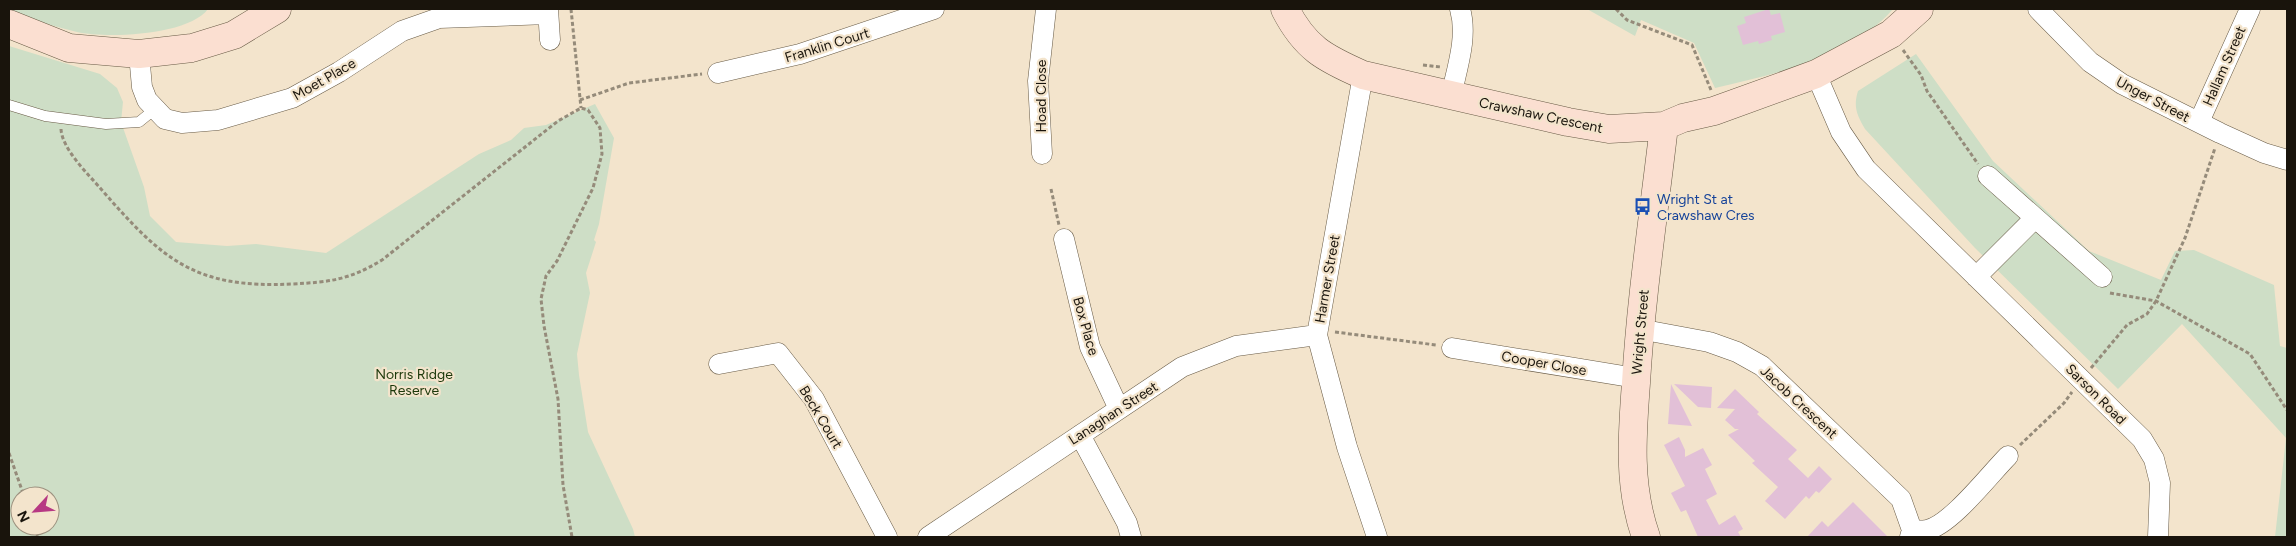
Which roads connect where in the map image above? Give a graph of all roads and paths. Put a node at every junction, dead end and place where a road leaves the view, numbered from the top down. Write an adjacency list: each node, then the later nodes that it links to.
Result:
1 (571, 9): 20 (path)
2 (934, 9): 16 (street, Franklin Court)
3 (1046, 9): 28 (street, Hoad Close)
4 (1285, 9): 18 (street, Crawshaw Crescent)
5 (1460, 9): 15 (street)
6 (1919, 9): 17 (street, Crawshaw Crescent)
7 (2038, 9): 25 (street, Unger Street)
8 (2250, 9): 25 (street, Hallam Street)
9 (268, 11): 13 (street)
10 (548, 11): 12 (street, Moet Place); 23 (street, Moet Place)
11 (9, 24): 13 (street)
12 (550, 40)
13 (138, 54): 23 (street, Moet Place)
14 (1416, 65): 15 (path)
15 (1457, 69): 19 (street)
16 (718, 73): 20 (path)
17 (1816, 74): 26 (street, Crawshaw Crescent); 34 (street, Sarson Road)
18 (1363, 75): 19 (street, Crawshaw Crescent); 38 (street, Harmer Street)
19 (1451, 96): 26 (street, Crawshaw Crescent)
20 (580, 100): 22 (path)
21 (9, 105): 24 (lane)
22 (581, 108): 24 (path); 50 (path)
23 (155, 109): 24 (lane)
24 (60, 118)
25 (2199, 122): 27 (street, Unger Street)
26 (1664, 126): 37 (street, Wright Street)
27 (2220, 133): 29 (street, Unger Street); 36 (path)
28 (1042, 154)
29 (2287, 160)
30 (1988, 176): 32 (street)
31 (1051, 190): 33 (path)
32 (2035, 218): 34 (street); 35 (street)
33 (1062, 236): 43 (street, Box Place)
34 (1976, 277): 42 (street, Sarson Road)
35 (2102, 277): 36 (path)
36 (2156, 301): 42 (path); 44 (path)
37 (1639, 329): 41 (street, Wright Street); 49 (street, Jacob Crescent)
38 (1323, 333): 39 (path); 43 (street, Lanaghan Street); 54 (street, Harmer Street)
39 (1445, 347): 41 (street, Cooper Close)
40 (719, 364): 51 (street, Beck Court)
41 (1636, 378): 55 (street, Wright Street)
42 (2082, 380): 47 (path); 56 (street, Sarson Road)
43 (1119, 409): 45 (street, Lanaghan Street)
44 (2287, 410)
45 (1080, 435): 52 (street, Lanaghan Street); 53 (street)
46 (9, 453): 48 (path)
47 (2008, 456): 49 (street)
48 (21, 486)
49 (1911, 534)
50 (572, 537)
51 (887, 537)
52 (928, 537)
53 (1131, 537)
54 (1376, 537)
55 (1646, 537)
56 (2158, 537)

